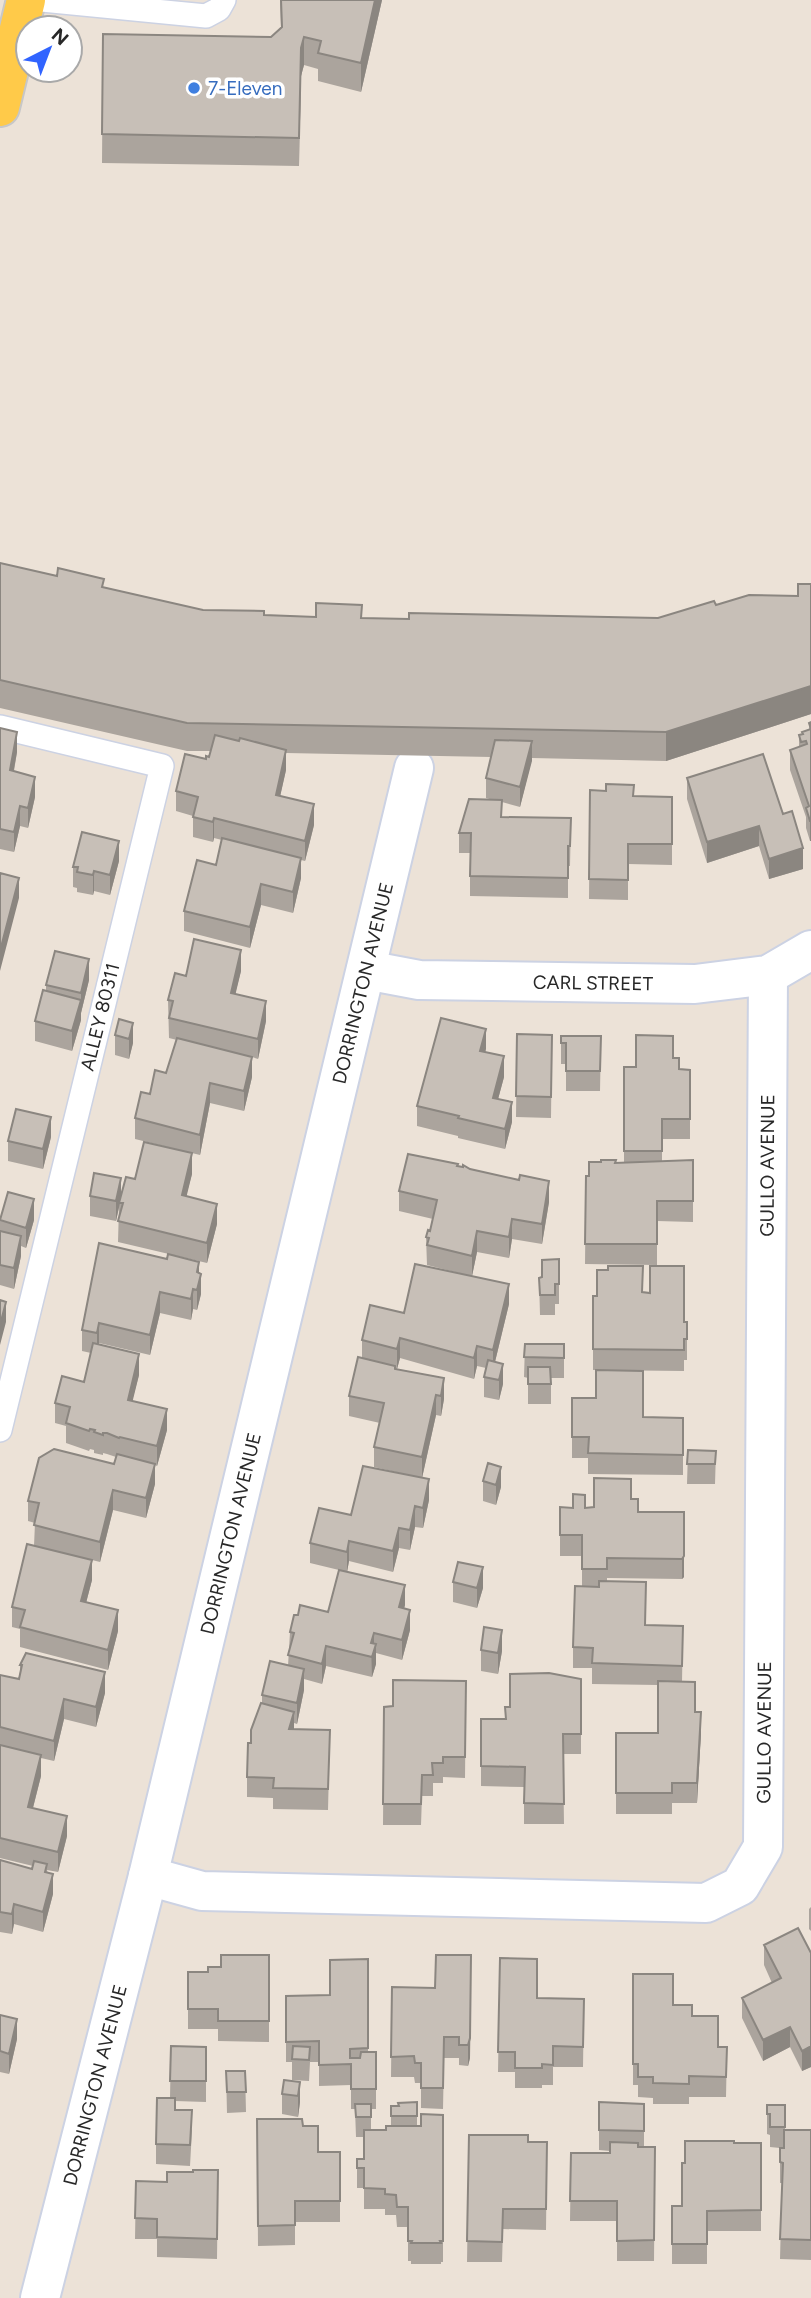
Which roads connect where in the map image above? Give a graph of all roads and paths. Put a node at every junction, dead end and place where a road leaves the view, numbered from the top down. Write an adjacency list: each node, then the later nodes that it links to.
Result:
1 (26, 0): 4 (main road)
2 (42, 0): 3 (lane)
3 (225, 0)
4 (0, 107)
5 (0, 726): 10 (lane, ALLEY 80311)
6 (414, 768): 8 (street, DORRINGTON AVENUE)
7 (811, 950): 9 (street, CARL STREET)
8 (366, 971): 9 (street, CARL STREET); 11 (street, DORRINGTON AVENUE)
9 (768, 975): 11 (street, GULLO AVENUE)
10 (0, 1430)
11 (148, 1876): 12 (street, DORRINGTON AVENUE)
12 (40, 2298)

